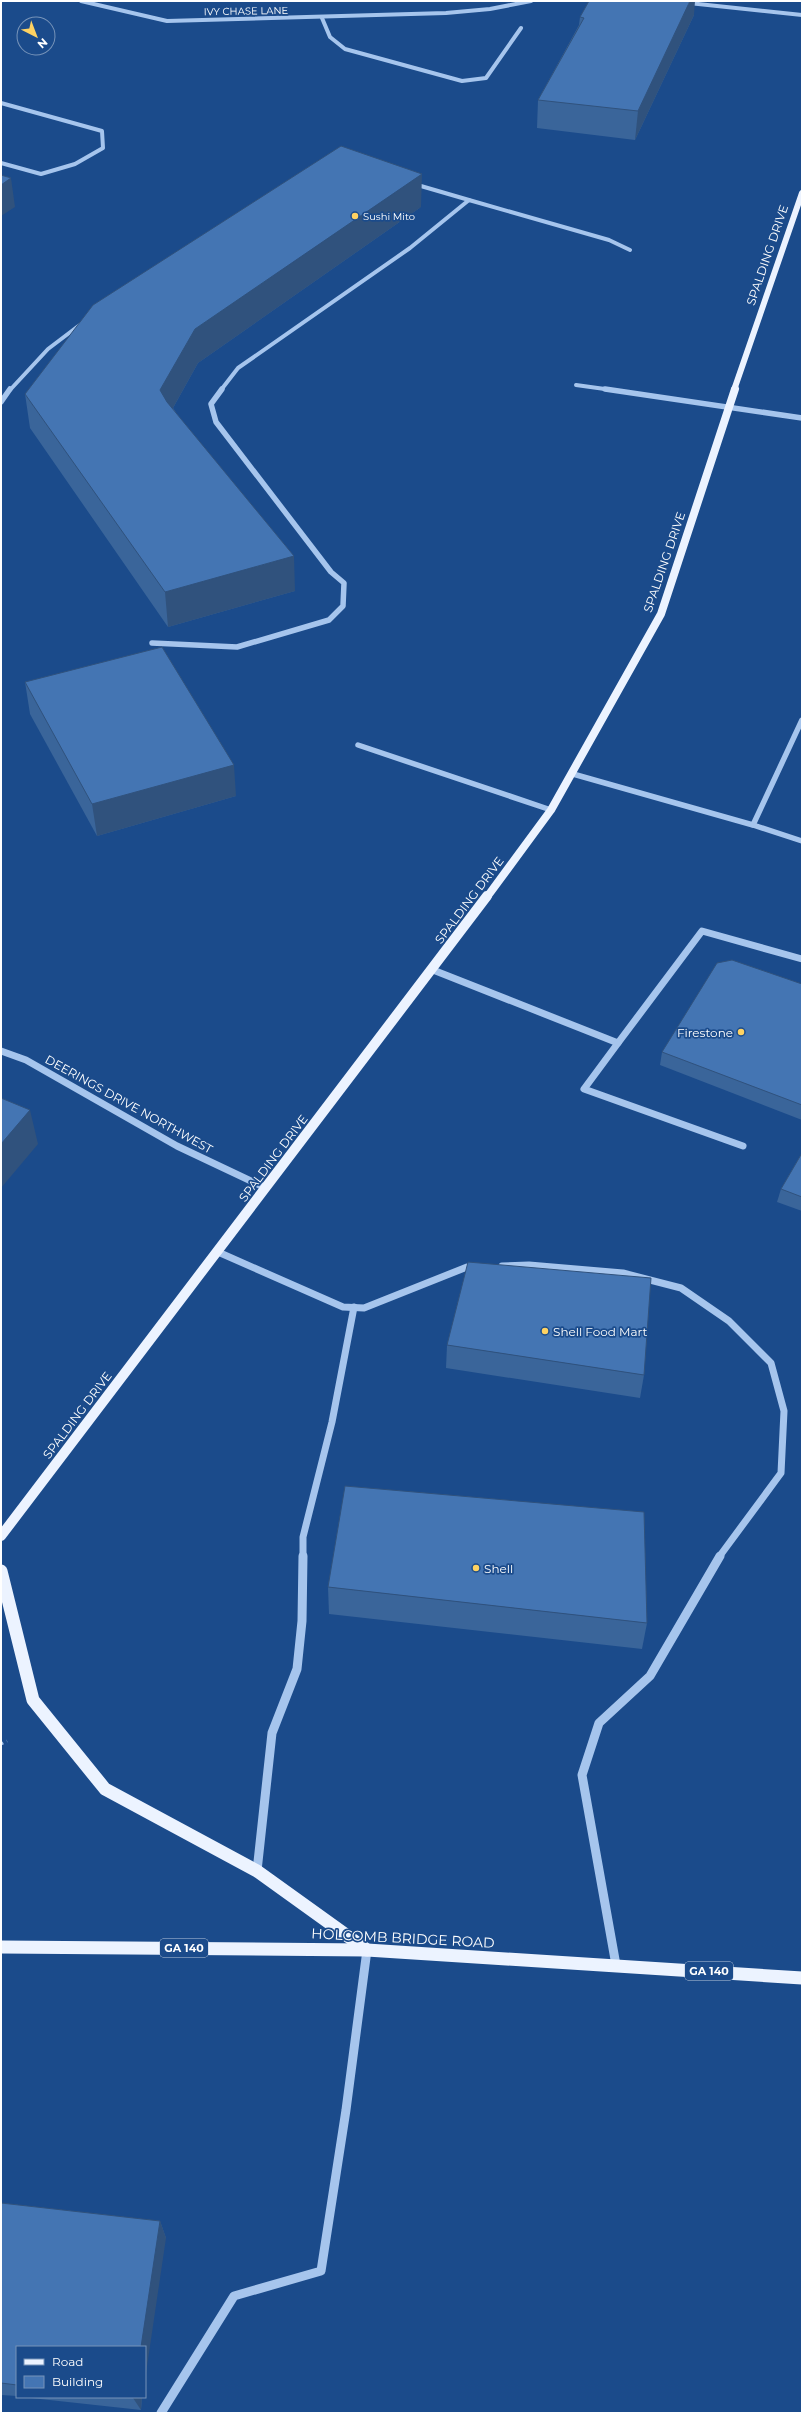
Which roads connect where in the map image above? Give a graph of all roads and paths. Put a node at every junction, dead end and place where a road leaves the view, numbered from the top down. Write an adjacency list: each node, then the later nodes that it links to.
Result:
1 (81, 1): 5 (street, IVY CHASE LANE)
2 (531, 1): 5 (street, IVY CHASE LANE)
3 (670, 1): 4 (street)
4 (802, 15)
5 (322, 18): 6 (street)
6 (521, 28)
7 (1, 103): 8 (street)
8 (1, 163)
9 (409, 182): 11 (street)
10 (802, 193): 12 (main road, SPALDING DRIVE)
11 (469, 200): 13 (street); 19 (street)
12 (799, 211): 17 (main road, SPALDING DRIVE)
13 (630, 250)
14 (88, 320): 16 (street)
15 (576, 385): 17 (street)
16 (1, 402)
17 (729, 406): 18 (street); 22 (main road, SPALDING DRIVE)
18 (802, 418)
19 (152, 643)
20 (802, 720): 24 (street)
21 (358, 745): 23 (street)
22 (573, 774): 23 (main road, SPALDING DRIVE); 24 (street)
23 (552, 810): 27 (main road, SPALDING DRIVE)
24 (753, 825): 25 (street)
25 (802, 841)
26 (802, 959): 28 (street)
27 (433, 970): 28 (street); 31 (main road, SPALDING DRIVE)
28 (618, 1043): 30 (street)
29 (1, 1051): 31 (street, DEERINGS DRIVE NORTHWEST)
30 (743, 1146)
31 (266, 1188): 32 (main road, SPALDING DRIVE)
32 (218, 1252): 33 (street); 34 (main road, SPALDING DRIVE)
33 (354, 1307): 38 (street); 41 (street)
34 (1, 1536)
35 (1, 1572): 38 (main road)
36 (7, 1741): 37 (path)
37 (1, 1744)
38 (257, 1871): 40 (main road)
39 (1, 1947): 40 (main road, HOLCOMB BRIDGE ROAD / GA 140)
40 (366, 1950): 41 (main road, HOLCOMB BRIDGE ROAD / GA 140); 43 (street)
41 (616, 1965): 42 (main road, HOLCOMB BRIDGE ROAD / GA 140)
42 (802, 1978)
43 (161, 2413)

